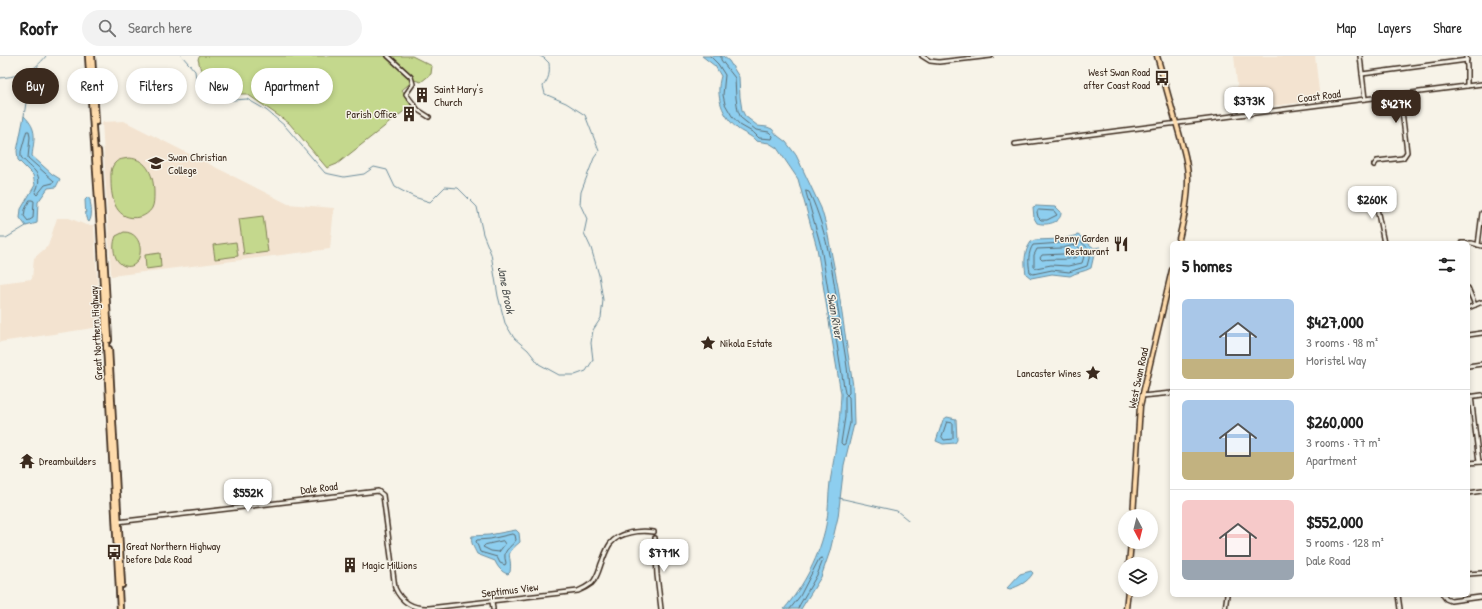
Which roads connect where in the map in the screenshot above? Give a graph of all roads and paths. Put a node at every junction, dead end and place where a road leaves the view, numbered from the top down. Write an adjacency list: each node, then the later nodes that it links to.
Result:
1 (88, 56): 44 (highway, Great Northern Highway)
2 (92, 56): 44 (highway, Great Northern Highway)
3 (388, 56): 14 (street)
4 (922, 56): 5 (street)
5 (991, 56)
6 (1157, 56): 15 (main road)
7 (1360, 56): 9 (street)
8 (1466, 58): 9 (street); 11 (street)
9 (1362, 74): 13 (street)
10 (1482, 84): 11 (street, Coast Road)
11 (1467, 86): 12 (street, Coast Road)
12 (1400, 95): 13 (street, Coast Road); 17 (street)
13 (1365, 99): 15 (street, Coast Road)
14 (429, 117)
15 (1176, 123): 16 (street, Coast Road); 20 (main road)
16 (1015, 144)
17 (1374, 165)
18 (1374, 194): 21 (street)
19 (1482, 212): 23 (street)
20 (1179, 241)
21 (1384, 241)
22 (1470, 244): 23 (street)
23 (1480, 245)
24 (1170, 278): 35 (main road, West Swan Road)
25 (1470, 293): 27 (street)
26 (1482, 302): 27 (street)
27 (1475, 305): 28 (street)
28 (1470, 307)
29 (1482, 334): 30 (street)
30 (1470, 335)
31 (1482, 364): 32 (street)
32 (1470, 366)
33 (1170, 393): 35 (street)
34 (1482, 395): 36 (street)
35 (1142, 396): 43 (main road, West Swan Road)
36 (1470, 396)
37 (1470, 402): 38 (street)
38 (1481, 462): 39 (street)
39 (1470, 463)
40 (1482, 491): 42 (street)
41 (382, 493): 44 (street, Dale Road); 55 (street, Septimus View)
42 (1470, 493)
43 (1133, 509)
44 (117, 522): 56 (highway, Great Northern Highway); 57 (highway, Great Northern Highway)
45 (654, 532): 55 (street, Septimus View)
46 (656, 538): 59 (street)
47 (1482, 573): 48 (street)
48 (1470, 574)
49 (1127, 597): 60 (main road)
50 (1227, 597): 61 (street)
51 (1398, 597): 62 (street)
52 (1444, 597): 53 (street)
53 (1467, 597): 54 (street)
54 (1480, 597)
55 (492, 601): 58 (street)
56 (120, 609)
57 (123, 609)
58 (493, 609)
59 (661, 609)
60 (1126, 609)
61 (1225, 609)
62 (1400, 609)

